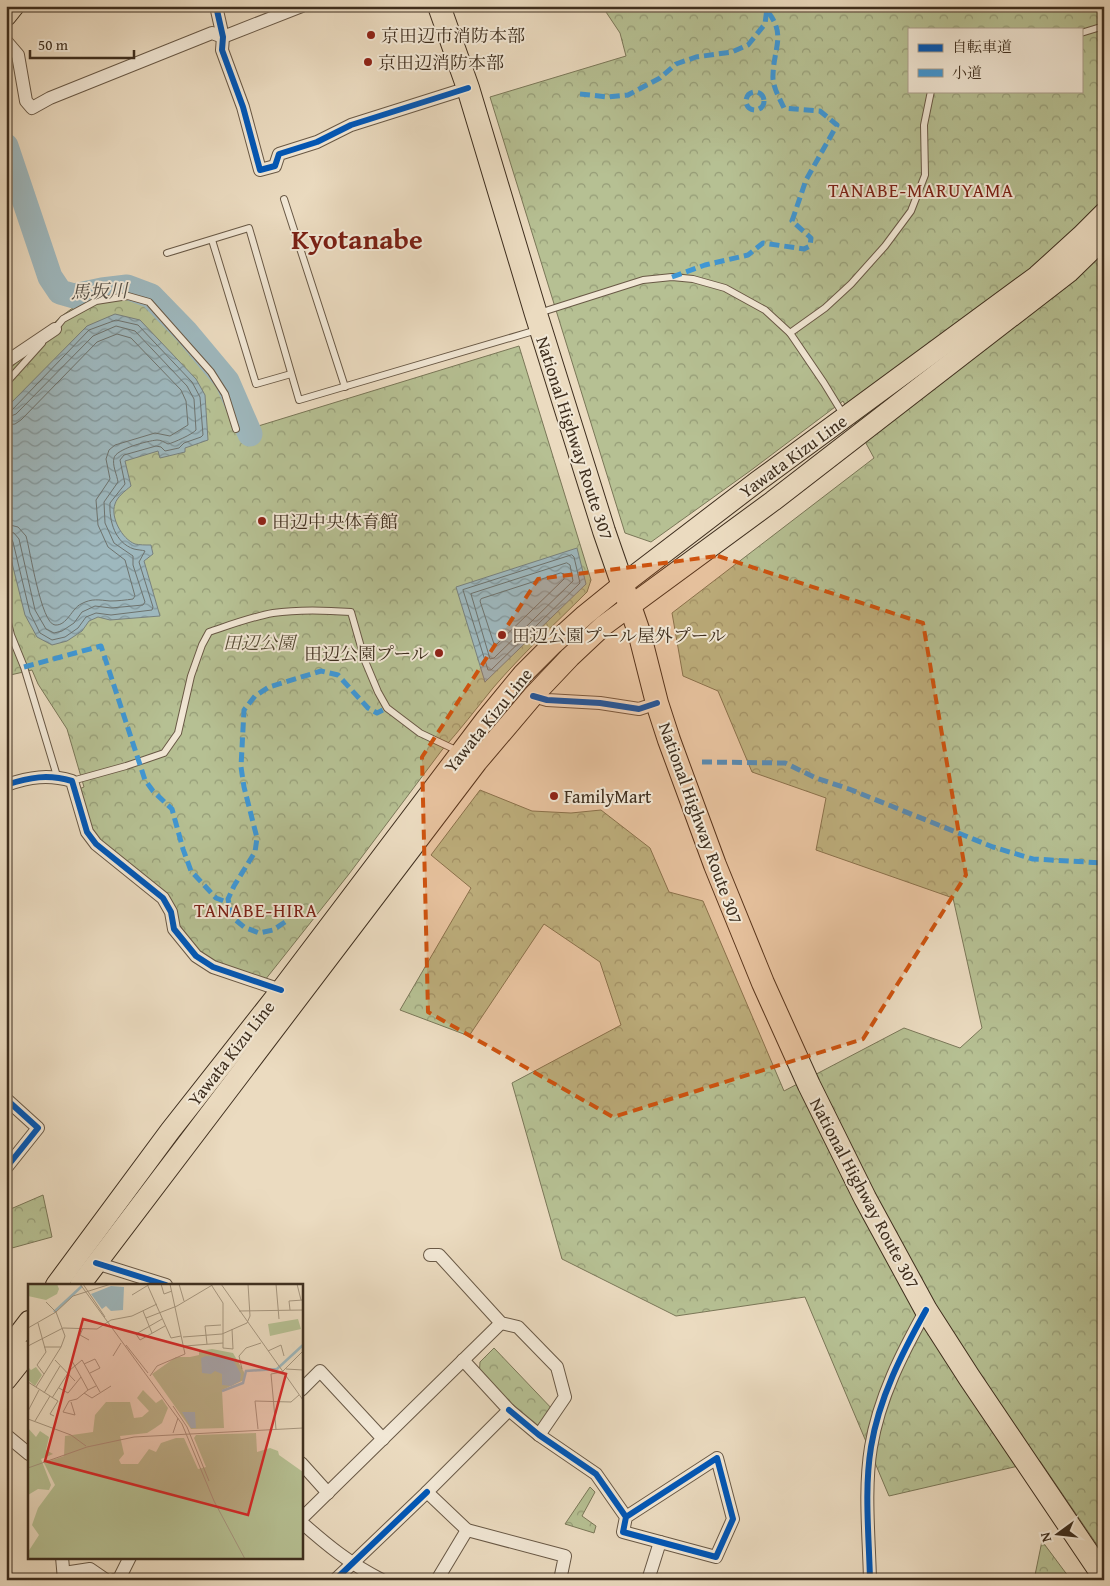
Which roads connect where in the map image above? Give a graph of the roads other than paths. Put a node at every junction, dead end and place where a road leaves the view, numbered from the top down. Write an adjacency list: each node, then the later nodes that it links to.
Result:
1 (14, 6): 5 (main road)
2 (216, 6): 8 (street)
3 (302, 6): 8 (street)
4 (439, 6): 10 (highway, National Highway Route 307)
5 (6, 16)
6 (1104, 26): 7 (lane)
7 (1082, 33)
8 (223, 37): 9 (street); 10 (street)
9 (6, 41)
10 (468, 88): 17 (highway, National Highway Route 307)
11 (931, 92): 19 (lane)
12 (284, 199): 23 (lane)
13 (1104, 213): 24 (main road, Yawata Kizu Line)
14 (1104, 238): 27 (main road, Yawata Kizu Line)
15 (212, 240): 16 (lane); 21 (lane); 21 (lane)
16 (168, 253)
17 (538, 322): 19 (lane); 23 (lane); 26 (highway, National Highway Route 307)
18 (55, 329): 20 (street); 22 (lane); 25 (lane)
19 (790, 333): 24 (lane)
20 (6, 362)
21 (291, 374): 23 (lane)
22 (6, 383)
23 (344, 387)
24 (845, 418): 26 (main road, Yawata Kizu Line)
25 (236, 429)
26 (622, 585): 27 (highway, National Highway Route 307); 31 (main road, Yawata Kizu Line)
27 (630, 607): 29 (main road, Yawata Kizu Line); 30 (highway, National Highway Route 307)
28 (6, 615): 32 (lane)
29 (533, 696): 30 (street); 39 (main road, Yawata Kizu Line)
30 (658, 703): 43 (highway, National Highway Route 307)
31 (461, 753): 33 (lane); 35 (main road, Yawata Kizu Line)
32 (57, 776): 33 (street); 34 (street)
33 (72, 781): 35 (street)
34 (6, 785)
35 (281, 990): 40 (main road, Yawata Kizu Line)
36 (6, 1099): 37 (street)
37 (6, 1168)
38 (430, 1255): 45 (street)
39 (96, 1263): 41 (main road, Yawata Kizu Line); 42 (street)
40 (57, 1284)
41 (81, 1284)
42 (163, 1284)
43 (926, 1310): 68 (highway, National Highway Route 307); 76 (street)
44 (28, 1322): 46 (main road)
45 (501, 1323): 48 (street); 52 (street)
46 (6, 1351)
47 (28, 1352): 49 (main road)
48 (463, 1360): 51 (street); 54 (street)
49 (6, 1380)
50 (302, 1389): 54 (street)
51 (509, 1410): 52 (street); 57 (street)
52 (539, 1434): 59 (street)
53 (6, 1435): 55 (street)
54 (383, 1439): 58 (street)
55 (28, 1453)
56 (302, 1464): 58 (street)
57 (427, 1492): 62 (street); 66 (street)
58 (328, 1493): 60 (street)
59 (626, 1517): 63 (street); 63 (street)
60 (302, 1519)
61 (302, 1521): 66 (street)
62 (467, 1530): 73 (street); 74 (street)
63 (660, 1542): 75 (street)
64 (62, 1558): 67 (street)
65 (130, 1558): 70 (street)
66 (352, 1563): 71 (street); 72 (street)
67 (64, 1576): 69 (street)
68 (1104, 1577)
69 (106, 1580)
70 (114, 1580)
71 (335, 1580)
72 (382, 1580)
73 (437, 1580)
74 (560, 1580)
75 (648, 1580)
76 (870, 1580)

